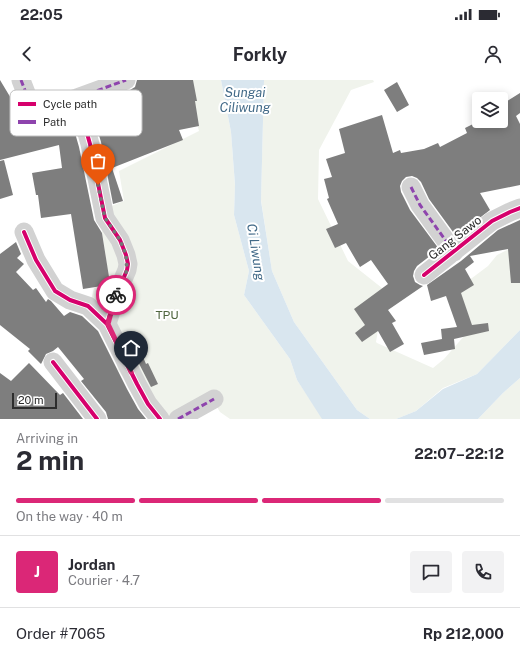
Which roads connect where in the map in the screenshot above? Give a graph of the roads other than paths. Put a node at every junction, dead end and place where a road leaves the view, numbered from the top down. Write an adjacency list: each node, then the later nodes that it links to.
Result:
1 (20, 80): 3 (street)
2 (126, 80): 4 (street)
3 (25, 90)
4 (99, 90)
5 (88, 136): 11 (street)
6 (411, 187): 9 (street)
7 (520, 208): 9 (street, Gang Sawo)
8 (24, 232): 11 (street)
9 (454, 252): 10 (street, Gang Sawo)
10 (424, 275)
11 (108, 324): 15 (street)
12 (53, 362): 14 (street)
13 (214, 399): 16 (street)
14 (97, 419)
15 (160, 419)
16 (178, 419)

